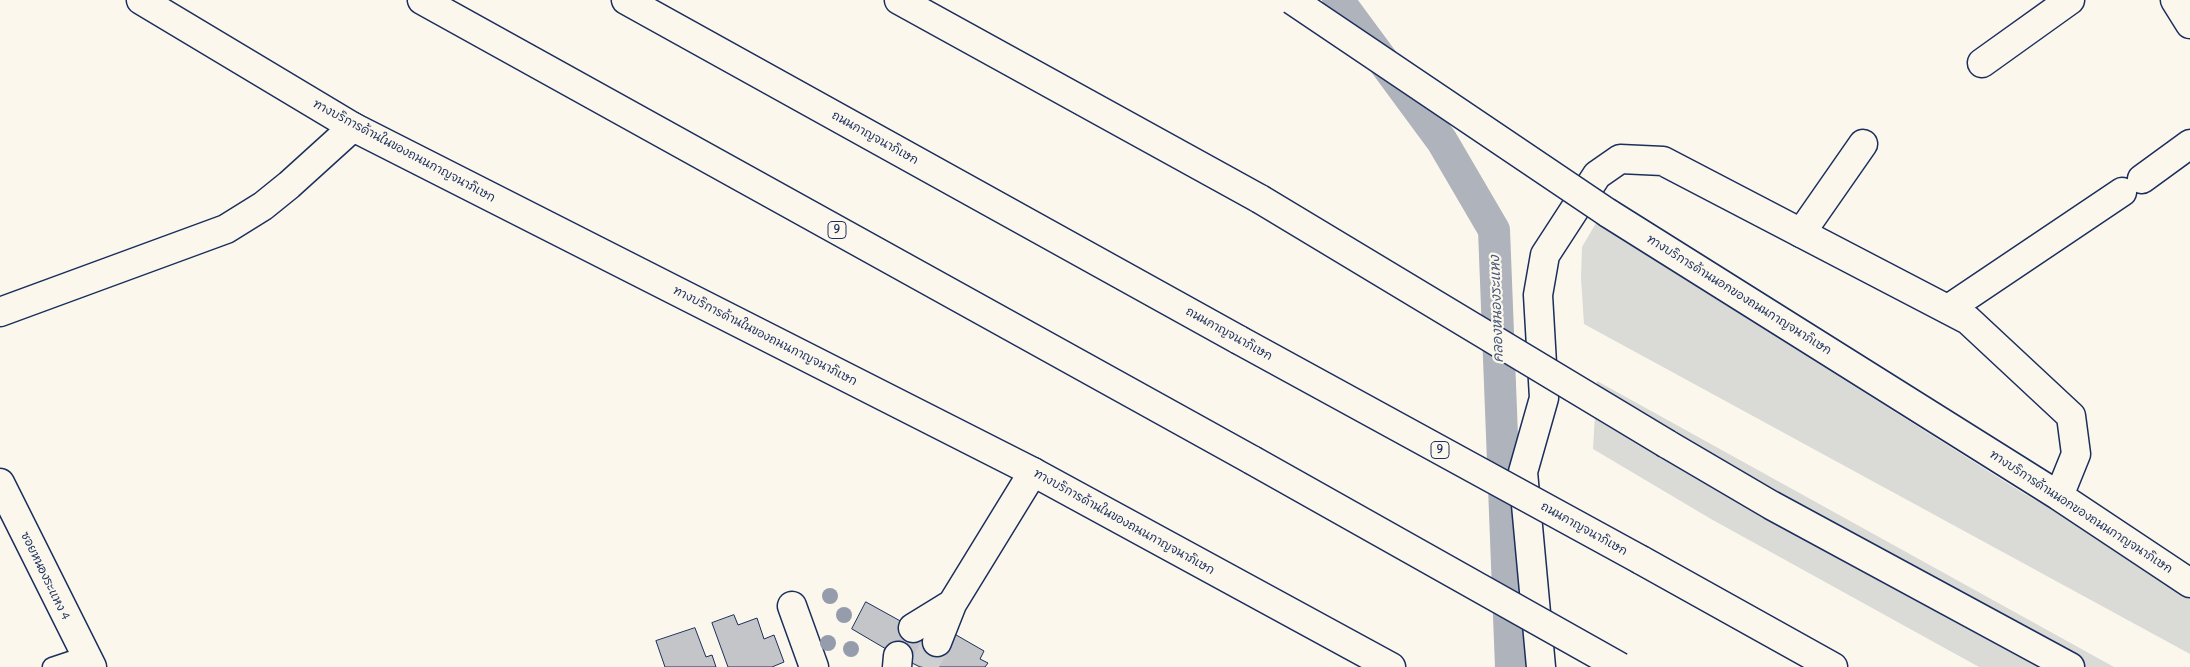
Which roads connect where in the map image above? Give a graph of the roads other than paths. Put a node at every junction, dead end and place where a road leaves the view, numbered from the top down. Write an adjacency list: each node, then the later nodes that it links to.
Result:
1 (141, 0): 10 (main road, ทางบริการด้านในของถนนกาญจนาภิเษก)
2 (422, 0): 29 (main road, 9, bridge)
3 (626, 0): 30 (main road, ถนนกาญจนาภิเษก / 9, bridge)
4 (899, 0): 31 (main road, bridge)
5 (1292, 0): 18 (main road, ทางบริการด้านนอกของถนนกาญจนาภิเษก, bridge)
6 (2070, 0): 9 (main road)
7 (2175, 0): 8 (main road)
8 (2190, 24)
9 (1982, 63)
10 (353, 127): 15 (main road); 16 (main road, ทางบริการด้านในของถนนกาญจนาภิเษก)
11 (1863, 144): 13 (main road)
12 (2190, 144): 14 (main road)
13 (1802, 233): 14 (main road); 28 (main road)
14 (1948, 309): 18 (main road)
15 (0, 312)
16 (1033, 472): 20 (main road); 25 (main road, ทางบริการด้านในของถนนกาญจนาภิเษก)
17 (0, 483): 24 (main road, ซอยหนองระแหง 4)
18 (2059, 496): 19 (main road, ทางบริการด้านนอกของถนนกาญจนาภิเษก)
19 (2190, 583)
20 (952, 604): 22 (main road); 23 (main road)
21 (792, 606): 27 (main road)
22 (913, 628)
23 (937, 642)
24 (88, 662): 26 (lane)
25 (1386, 665)
26 (52, 667)
27 (814, 667)
28 (1541, 667)
29 (1620, 667)
30 (1833, 667)
31 (2070, 667)

